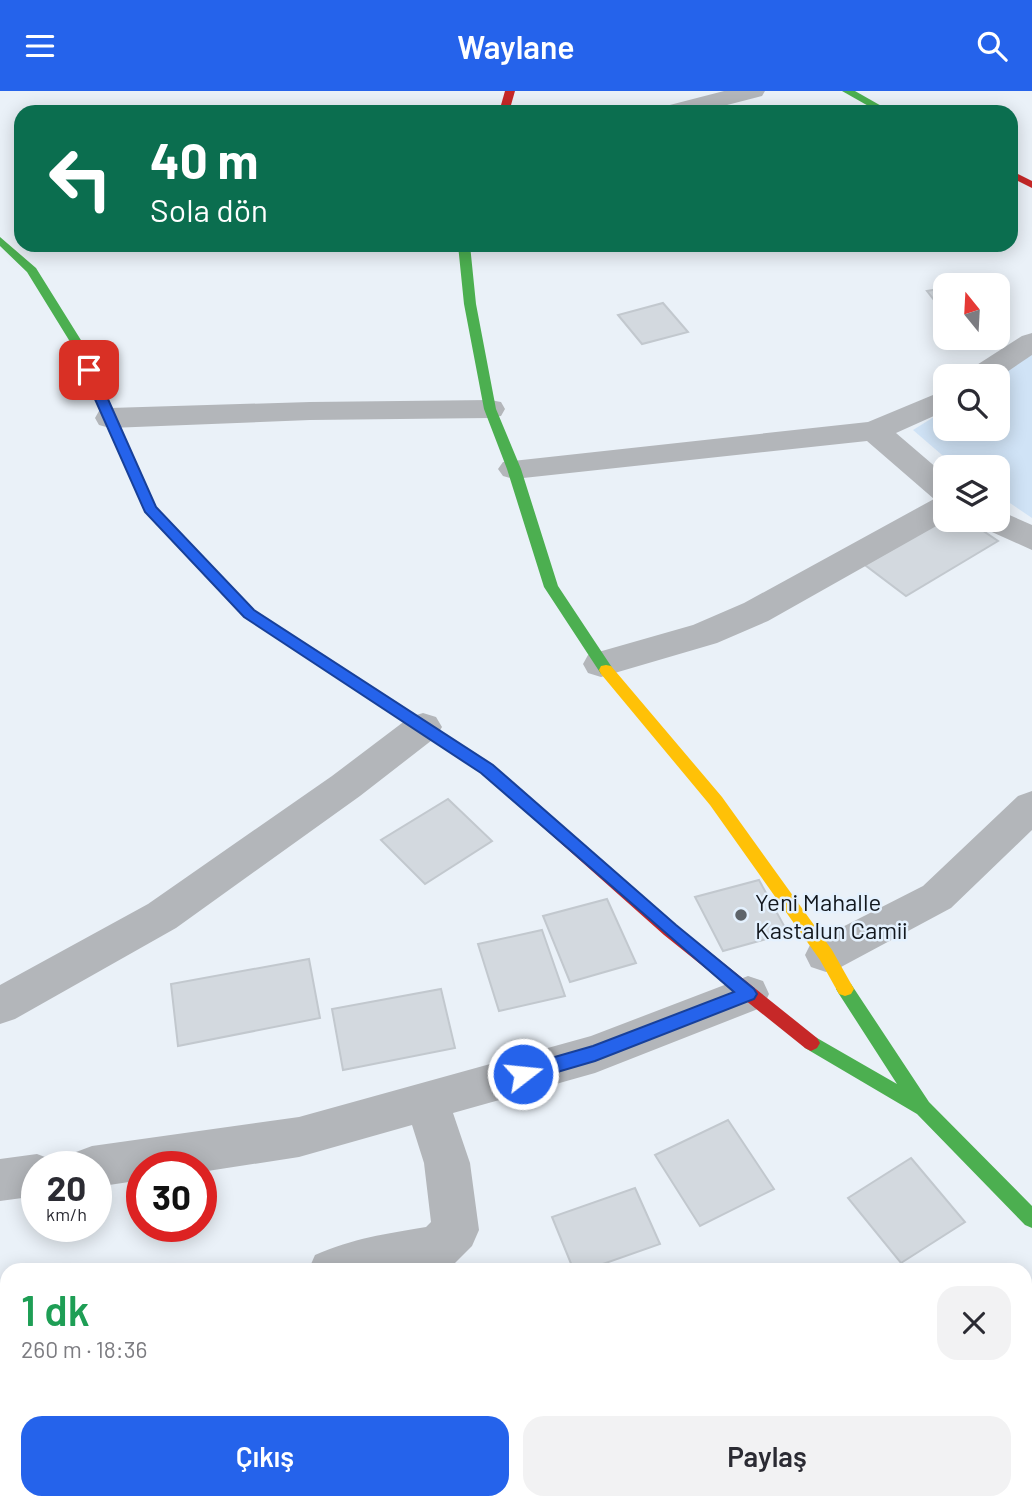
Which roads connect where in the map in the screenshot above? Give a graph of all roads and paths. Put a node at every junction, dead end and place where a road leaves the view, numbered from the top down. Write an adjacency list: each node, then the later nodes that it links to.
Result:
1 (753, 91): 3 (street)
2 (847, 91): 4 (street)
3 (698, 105)
4 (874, 105)
5 (0, 240): 11 (street)
6 (465, 252): 10 (street)
7 (1032, 342): 8 (street)
8 (998, 364)
9 (933, 404): 12 (street)
10 (490, 409): 11 (street); 13 (street)
11 (110, 418): 19 (street)
12 (874, 431): 13 (street); 14 (street)
13 (514, 469): 18 (street)
14 (933, 482)
15 (933, 514): 18 (street)
16 (1010, 528): 17 (street)
17 (1032, 540)
18 (601, 664): 21 (street)
19 (424, 727): 22 (street); 23 (street)
20 (1032, 806): 21 (street)
21 (826, 955): 25 (street)
22 (748, 994): 24 (street); 25 (street)
23 (0, 1006)
24 (427, 1101): 26 (street); 32 (street)
25 (923, 1108): 27 (street)
26 (112, 1164)
27 (981, 1168): 30 (street); 31 (street)
28 (21, 1177): 29 (street)
29 (0, 1180)
30 (1032, 1186)
31 (1032, 1219)
32 (350, 1263)

